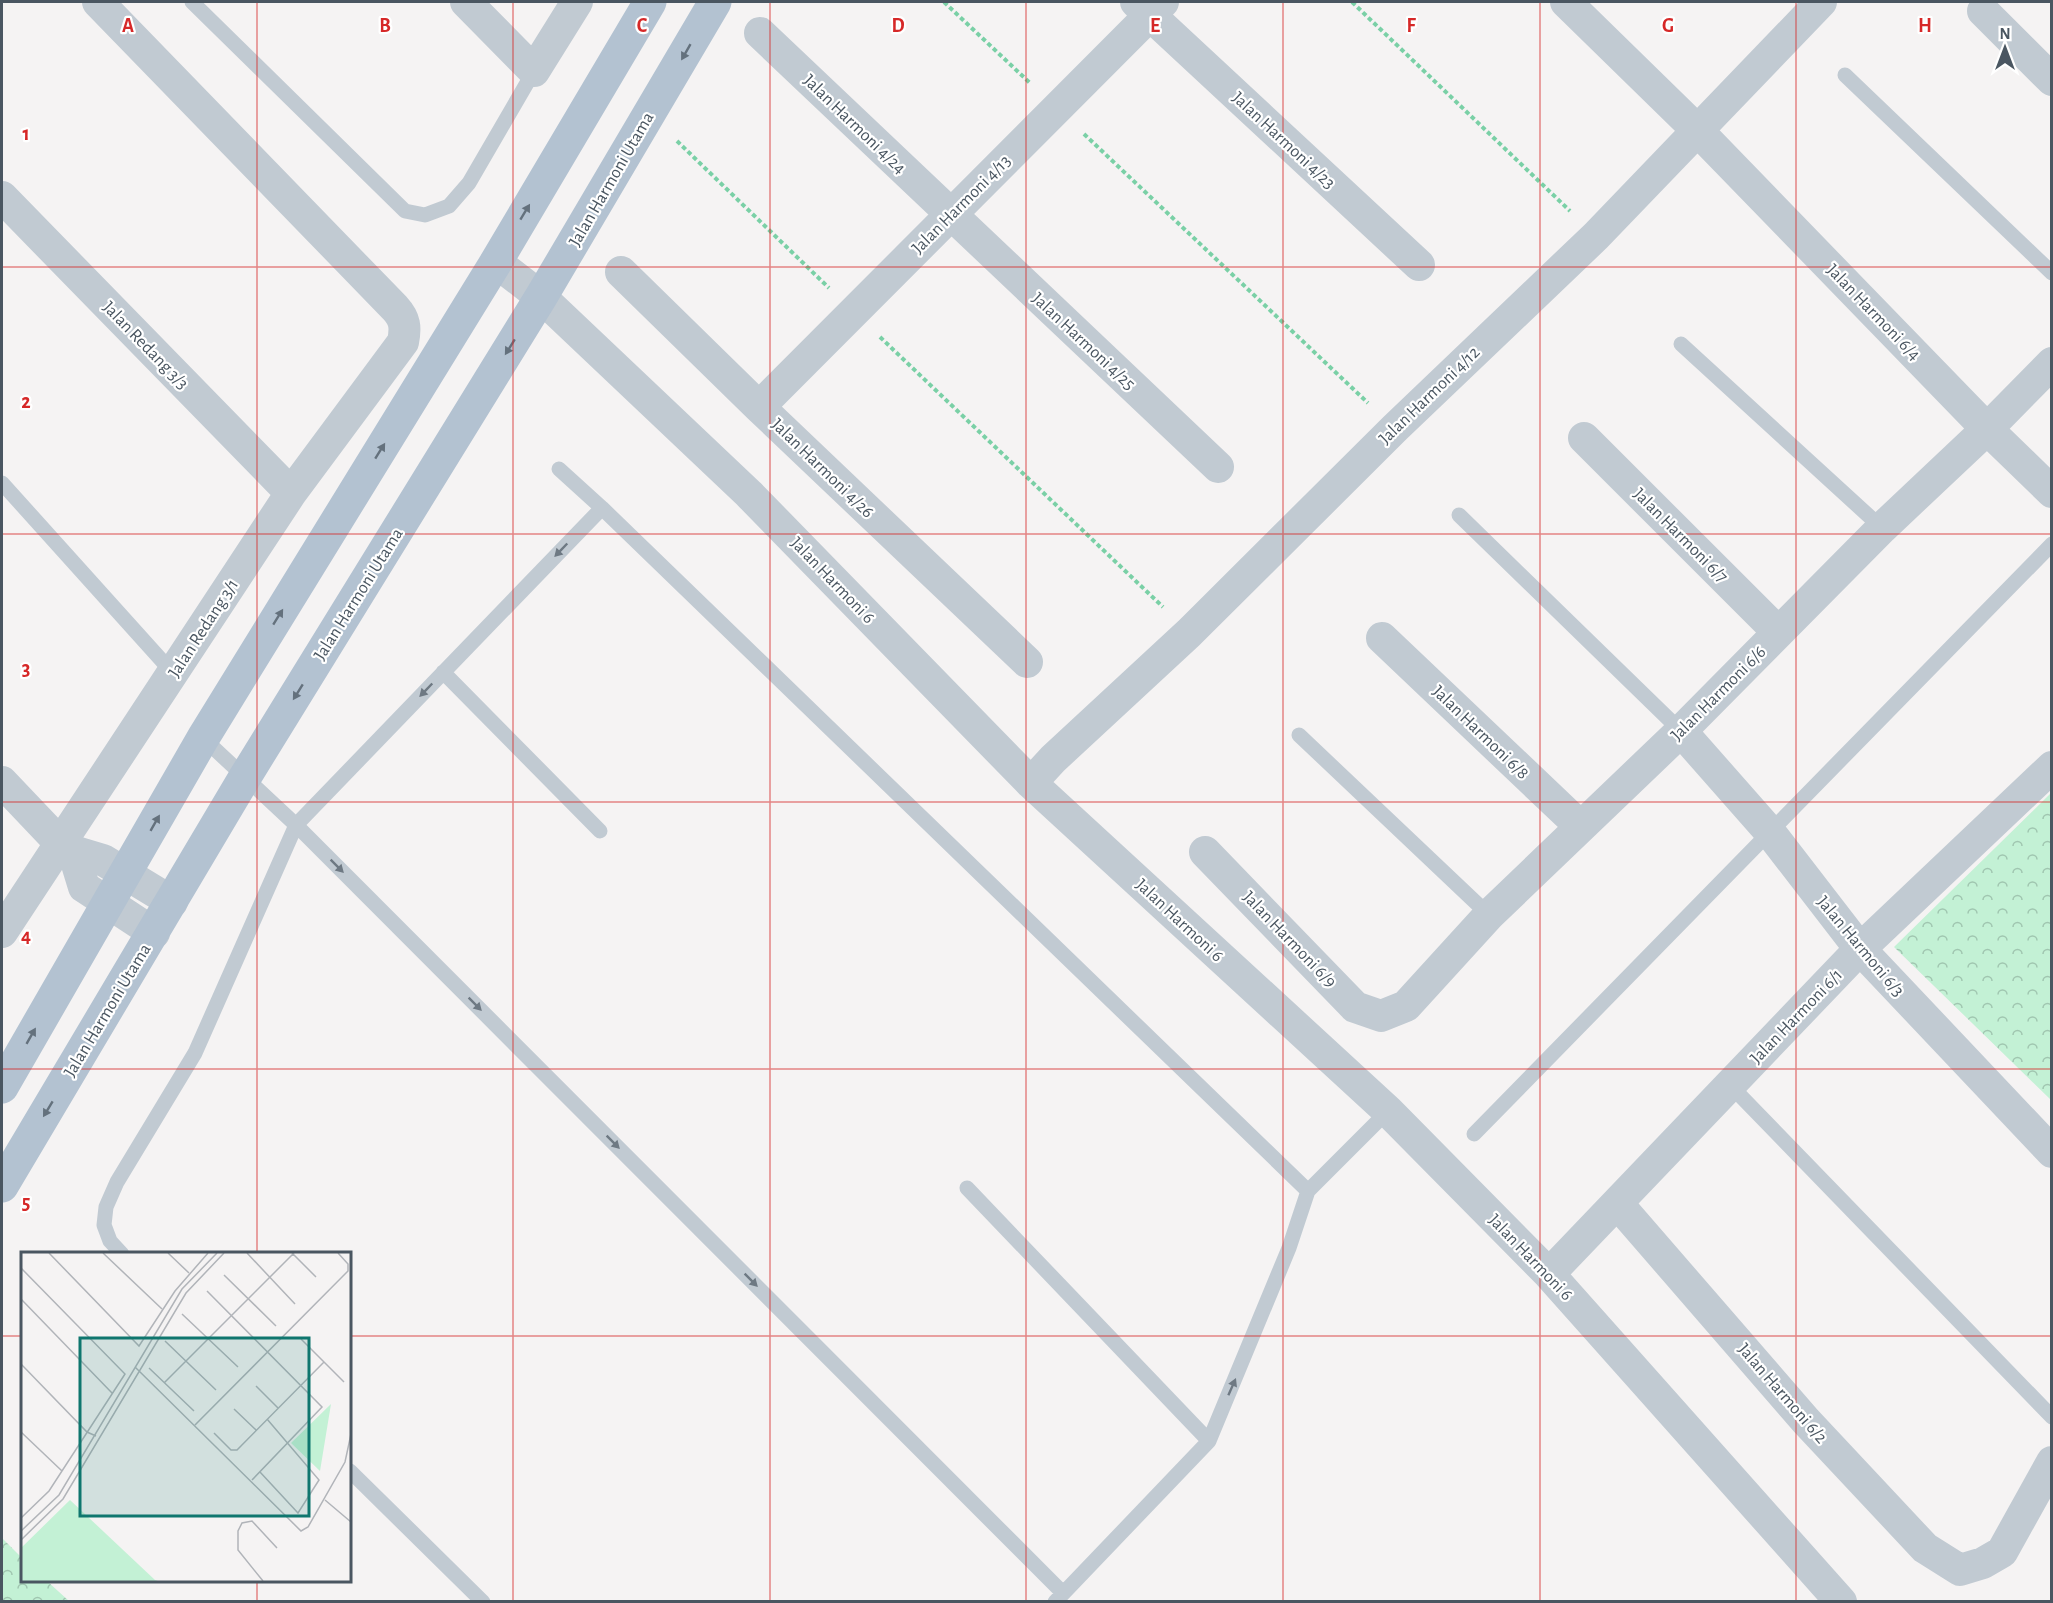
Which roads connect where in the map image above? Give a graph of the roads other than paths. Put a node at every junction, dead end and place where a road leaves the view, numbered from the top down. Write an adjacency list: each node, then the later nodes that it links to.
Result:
1 (98, 2): 32 (street, Jalan Redang 3/1)
2 (192, 2): 12 (lane)
3 (466, 2): 12 (street)
4 (577, 2): 12 (street)
5 (650, 2): 18 (main road, one-way to 5)
6 (715, 2): 22 (main road, Jalan Harmoni Utama, one-way to 22)
7 (1566, 2): 15 (street, Jalan Harmoni 6/4)
8 (1821, 2): 15 (street, Jalan Harmoni 4/12)
9 (1149, 6): 17 (street, Jalan Harmoni 4/13); 19 (street, Jalan Harmoni 4/23)
10 (1983, 11): 14 (street)
11 (760, 33): 17 (street, Jalan Harmoni 4/24)
12 (534, 71)
13 (1845, 75): 21 (lane)
14 (2052, 81)
15 (1698, 131): 26 (street, Jalan Harmoni 6/4); 48 (street, Jalan Harmoni 4/12)
16 (2, 196): 32 (street, Jalan Redang 3/3)
17 (951, 215): 25 (street, Jalan Harmoni 4/13); 28 (street, Jalan Harmoni 4/25)
18 (496, 262): 22 (street, Jalan Harmoni 6); 44 (main road, one-way to 18)
19 (1419, 265)
20 (621, 272): 25 (street, Jalan Harmoni 4/26)
21 (2052, 273)
22 (541, 297): 46 (main road, Jalan Harmoni Utama, one-way to 46); 48 (street, Jalan Harmoni 6)
23 (1681, 344): 35 (lane)
24 (2052, 363): 26 (street, Jalan Harmoni 6/6)
25 (759, 407): 39 (street, Jalan Harmoni 4/26)
26 (1987, 429): 31 (street, Jalan Harmoni 6/4); 35 (street, Jalan Harmoni 6/6)
27 (1584, 438): 37 (street, Jalan Harmoni 6/7)
28 (1218, 467)
29 (559, 469): 33 (lane)
30 (2, 483): 41 (lane)
31 (2052, 492)
32 (291, 493): 41 (street, Jalan Redang 3/1)
33 (602, 508): 40 (lane, one-way to 40); 70 (lane)
34 (1459, 514): 42 (lane)
35 (1882, 528): 37 (street, Jalan Harmoni 6/6)
36 (2052, 544): 52 (lane)
37 (1778, 632): 42 (street, Jalan Harmoni 6/6)
38 (1383, 638): 50 (street, Jalan Harmoni 6/8)
39 (1027, 662)
40 (443, 672): 49 (lane, one-way to 49); 51 (lane)
41 (174, 673): 53 (street, Jalan Redang 3/1)
42 (1681, 730): 50 (street, Jalan Harmoni 6/6); 52 (street, Jalan Harmoni 6/3)
43 (1299, 735): 58 (lane)
44 (203, 738): 46 (lane); 55 (main road, one-way to 44)
45 (2052, 767): 61 (street, Jalan Harmoni 6/1)
46 (245, 777): 49 (lane); 56 (main road, Jalan Harmoni Utama)
47 (2, 782): 53 (street)
48 (1031, 783): 65 (street, Jalan Harmoni 6)
49 (296, 825): 72 (lane); 78 (lane, one-way to 78)
50 (1580, 826): 58 (street, Jalan Harmoni 6/6)
51 (600, 831)
52 (1769, 831): 61 (street, Jalan Harmoni 6/3); 66 (lane)
53 (67, 847): 55 (street); 57 (street); 59 (street, Jalan Redang 3/1)
54 (1205, 852): 62 (street, Jalan Harmoni 6/9)
55 (126, 874): 56 (street); 57 (main road)
56 (172, 902): 60 (main road, Jalan Harmoni Utama)
57 (109, 903): 60 (street); 64 (main road, one-way to 57)
58 (1489, 915): 62 (street, Jalan Harmoni 6/6)
59 (2, 932)
60 (154, 933): 68 (main road, Jalan Harmoni Utama, one-way to 68)
61 (1860, 949): 63 (street, Jalan Harmoni 6/1); 67 (street, Jalan Harmoni 6/3)
62 (1381, 1016)
63 (1730, 1085): 71 (street, Jalan Harmoni 6/1); 74 (lane)
64 (2, 1087)
65 (1388, 1111): 70 (lane); 73 (street, Jalan Harmoni 6)
66 (1474, 1134)
67 (2052, 1152)
68 (2, 1186)
69 (967, 1188): 75 (lane)
70 (1308, 1191): 75 (lane, one-way to 70)
71 (1617, 1203): 73 (street, Jalan Harmoni 6/1); 76 (street, Jalan Harmoni 6/2)
72 (120, 1252)
73 (1549, 1274): 80 (street, Jalan Harmoni 6)
74 (2052, 1417)
75 (1209, 1441): 78 (lane)
76 (2052, 1462)
77 (351, 1472): 79 (lane)
78 (1059, 1597)
79 (483, 1602)
80 (1841, 1602)

